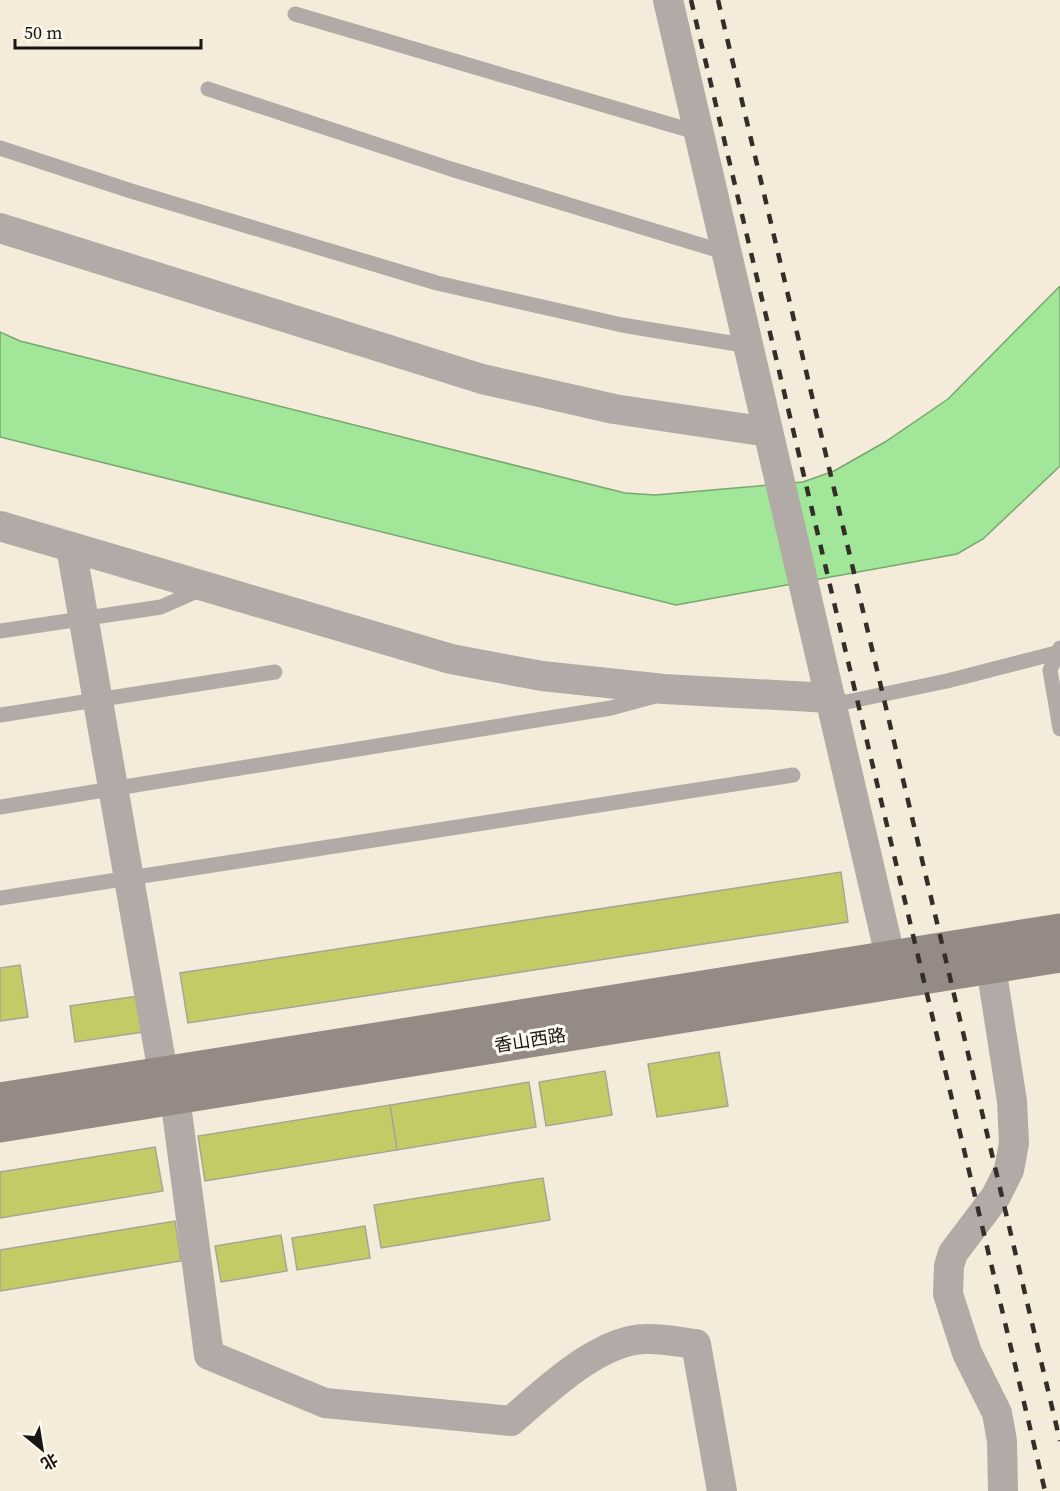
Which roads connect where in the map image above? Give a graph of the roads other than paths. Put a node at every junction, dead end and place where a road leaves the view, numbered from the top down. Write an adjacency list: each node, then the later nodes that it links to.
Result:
1 (668, 0): 4 (street)
2 (296, 14): 4 (lane)
3 (208, 89): 7 (lane)
4 (699, 133): 7 (street)
5 (0, 148): 8 (lane)
6 (0, 228): 9 (street)
7 (727, 254): 8 (street)
8 (748, 346): 9 (street)
9 (770, 440): 19 (street)
10 (3, 528): 11 (street)
11 (71, 547): 12 (street); 13 (street)
12 (207, 587): 13 (lane); 17 (street)
13 (84, 618): 14 (lane); 18 (street)
14 (0, 631)
15 (1058, 650): 19 (lane); 21 (lane)
16 (275, 672): 18 (lane)
17 (679, 690): 19 (street); 23 (lane)
18 (98, 700): 20 (lane); 23 (street)
19 (831, 701): 28 (street)
20 (0, 715)
21 (1060, 729)
22 (794, 776): 25 (lane)
23 (113, 789): 24 (lane); 25 (street)
24 (0, 807)
25 (129, 878): 26 (lane); 31 (street)
26 (0, 898)
27 (1060, 930): 28 (main road, 香山西路)
28 (890, 956): 31 (main road, 香山西路)
29 (1060, 956): 30 (main road, 香山西路)
30 (991, 967): 31 (main road, 香山西路); 35 (street)
31 (169, 1085): 32 (main road, 香山西路); 33 (main road, 香山西路); 34 (street)
32 (0, 1099)
33 (0, 1126)
34 (722, 1491)
35 (1004, 1491)

